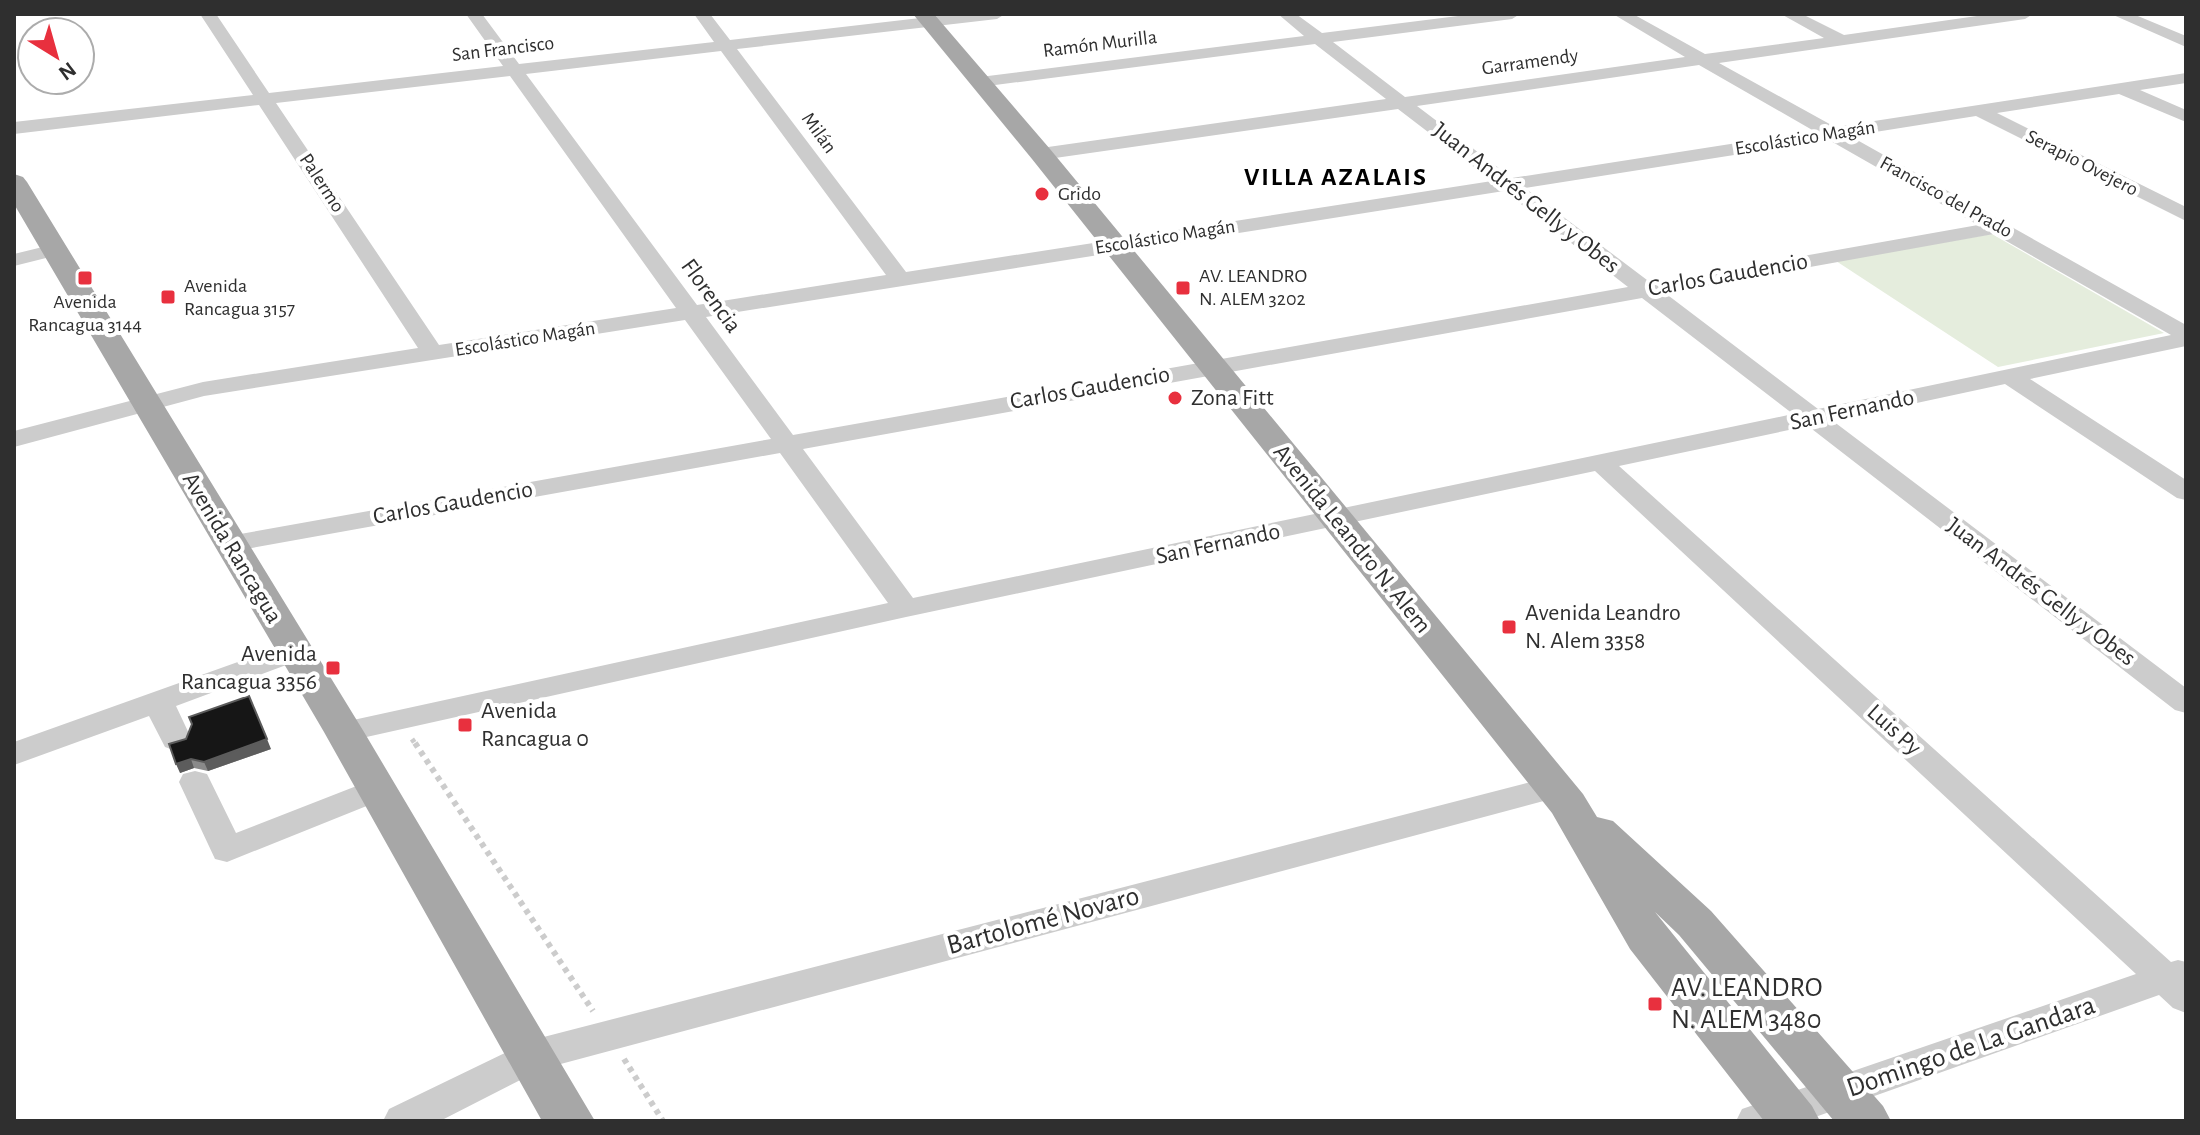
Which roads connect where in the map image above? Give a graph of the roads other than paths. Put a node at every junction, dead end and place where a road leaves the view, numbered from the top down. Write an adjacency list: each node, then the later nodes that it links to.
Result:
1 (208, 14): 23 (street, Palermo)
2 (474, 14): 19 (street, Florencia)
3 (702, 14): 17 (street, Milán)
4 (997, 14): 11 (street, San Francisco)
5 (1286, 14): 14 (street, Juan Andrés Gelly y Obes)
6 (1512, 14): 14 (street, Ramón Murilla)
7 (1621, 14): 18 (street, Francisco del Prado)
8 (1789, 14): 15 (street)
9 (2025, 14): 12 (street, Garramendy)
10 (2128, 15): 13 (street); 16 (street)
11 (926, 18): 17 (street, San Francisco); 21 (main road, Avenida Leandro N. Alem)
12 (1963, 18): 15 (street, Garramendy)
13 (2186, 28)
14 (1318, 39): 21 (street, Ramón Murilla); 24 (street, Juan Andrés Gelly y Obes)
15 (1842, 40): 18 (street, Garramendy)
16 (2186, 42)
17 (727, 46): 19 (street, San Francisco); 37 (street, Milán)
18 (1703, 60): 24 (street, Garramendy); 28 (street, Francisco del Prado)
19 (516, 70): 23 (street, San Francisco); 39 (street, Florencia)
20 (2186, 78): 22 (street, Escolástico Magán)
21 (980, 82): 29 (main road, Avenida Leandro N. Alem)
22 (2120, 88): 25 (street, Escolástico Magán); 26 (street)
23 (266, 99): 27 (street, San Francisco); 41 (street, Palermo)
24 (1403, 102): 29 (street, Garramendy); 31 (street, Juan Andrés Gelly y Obes)
25 (1979, 111): 28 (street, Escolástico Magán); 32 (street, Serapio Ovejero)
26 (2186, 117)
27 (14, 128)
28 (1833, 134): 31 (street, Escolástico Magán); 33 (street, Francisco del Prado)
29 (1041, 154): 34 (main road, Avenida Leandro N. Alem)
30 (14, 182): 35 (main road, Avenida Rancagua)
31 (1506, 183): 34 (street, Escolástico Magán); 38 (street, Juan Andrés Gelly y Obes)
32 (2186, 215)
33 (1999, 227): 38 (street, Carlos Gaudencio); 40 (street, Francisco del Prado)
34 (1114, 245): 37 (street, Escolástico Magán); 42 (main road, Avenida Leandro N. Alem)
35 (55, 250): 36 (street); 44 (main road, Avenida Rancagua)
36 (14, 260)
37 (900, 279): 39 (street, Escolástico Magán)
38 (1647, 290): 42 (street, Carlos Gaudencio); 45 (street, Juan Andrés Gelly y Obes)
39 (691, 313): 41 (street, Escolástico Magán); 47 (street, Florencia)
40 (2186, 337): 43 (street, San Fernando)
41 (433, 353): 44 (street, Escolástico Magán)
42 (1211, 366): 47 (street, Carlos Gaudencio); 50 (main road, Avenida Leandro N. Alem)
43 (2009, 376): 45 (street, San Fernando); 49 (street)
44 (145, 402): 46 (street, Escolástico Magán); 51 (main road, Avenida Rancagua)
45 (1814, 419): 48 (street, San Fernando); 55 (street, Juan Andrés Gelly y Obes)
46 (14, 439)
47 (784, 443): 51 (street, Carlos Gaudencio); 52 (street, Florencia)
48 (1601, 463): 50 (street, San Fernando); 62 (street, Luis Py)
49 (2186, 492)
50 (1336, 519): 52 (street, San Fernando); 61 (main road, Avenida Leandro N. Alem)
51 (229, 544): 53 (main road, Avenida Rancagua)
52 (906, 608): 56 (street, San Fernando)
53 (294, 651): 54 (street); 56 (main road, Avenida Rancagua)
54 (158, 701): 57 (street); 58 (street)
55 (2186, 703)
56 (344, 732): 60 (main road, Avenida Rancagua)
57 (176, 740)
58 (14, 754)
59 (195, 782): 60 (street)
60 (377, 789): 63 (main road, Avenida Rancagua)
61 (1561, 796): 63 (street, Bartolomé Novaro); 64 (main road, Avenida Leandro N. Alem); 65 (main road, Avenida Leandro N. Alem)
62 (2179, 983): 64 (street, Domingo de La Gandara)
63 (532, 1056): 66 (street, Bartolomé Novaro); 67 (main road, Avenida Rancagua)
64 (1853, 1107): 65 (street, Domingo de La Gandara)
65 (1778, 1118)
66 (403, 1121)
67 (569, 1121)

